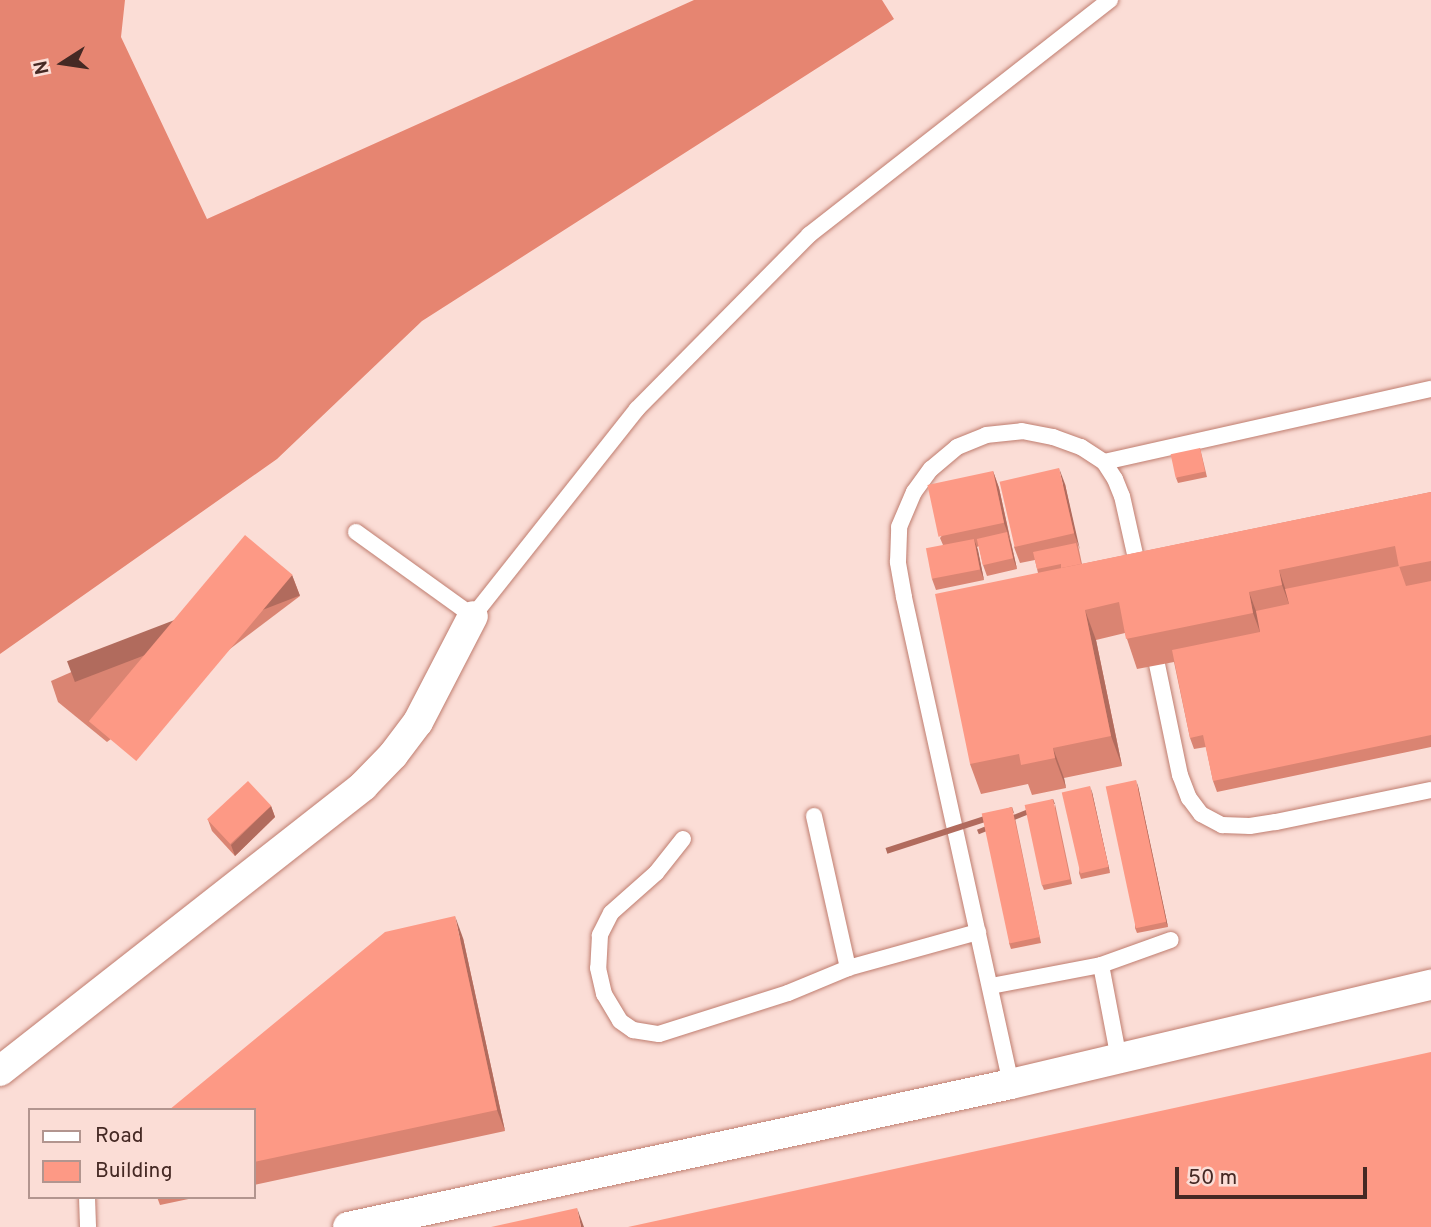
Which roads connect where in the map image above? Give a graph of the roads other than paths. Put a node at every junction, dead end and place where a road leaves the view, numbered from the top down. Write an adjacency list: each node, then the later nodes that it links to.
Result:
1 (1110, 0): 6 (lane)
2 (1431, 389): 3 (lane)
3 (1104, 462): 5 (lane); 11 (lane)
4 (356, 532): 6 (lane)
5 (1143, 591)
6 (473, 615): 18 (street)
7 (1150, 631): 8 (lane)
8 (1431, 790)
9 (814, 816): 14 (lane)
10 (683, 839): 14 (lane)
11 (978, 932): 14 (lane); 16 (lane)
12 (1171, 940): 13 (lane)
13 (1101, 965): 16 (lane); 17 (lane)
14 (848, 968)
15 (1431, 985): 17 (street)
16 (991, 986): 19 (lane)
17 (1119, 1059): 19 (street)
18 (0, 1071)
19 (1011, 1084): 22 (street)
20 (87, 1199): 21 (lane)
21 (88, 1227)
22 (348, 1227)

